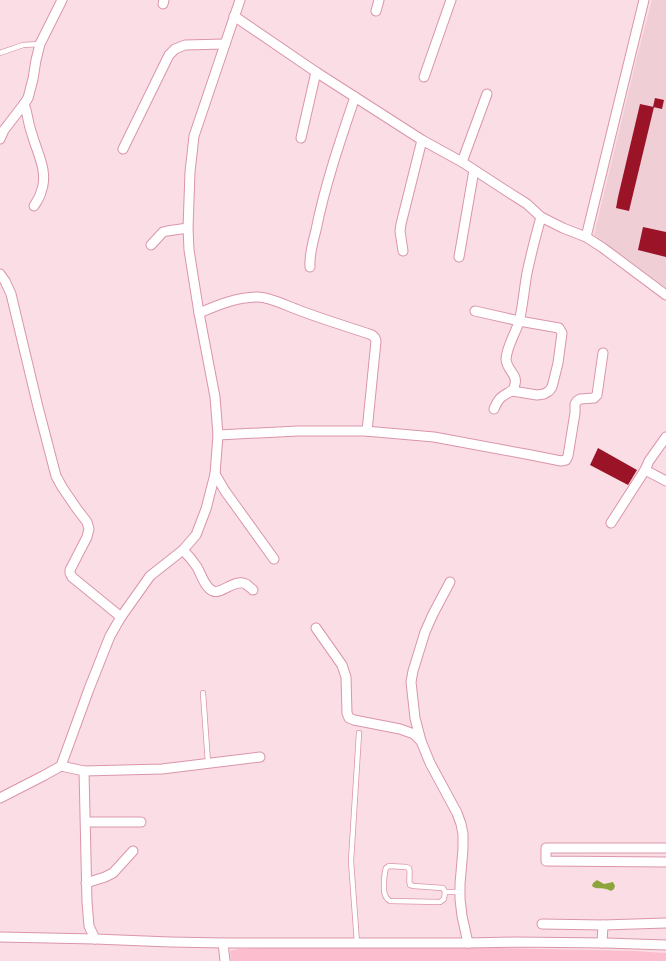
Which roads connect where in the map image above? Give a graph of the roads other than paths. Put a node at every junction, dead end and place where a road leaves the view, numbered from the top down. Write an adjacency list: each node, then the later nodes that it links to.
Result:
1 (62, 0): 8 (street)
2 (240, 0): 7 (street)
3 (379, 0): 6 (street)
4 (451, 0): 12 (street)
5 (644, 0): 25 (street)
6 (376, 11)
7 (234, 16): 9 (street); 11 (street)
8 (40, 44): 10 (lane); 15 (street)
9 (225, 44): 19 (street); 24 (street)
10 (0, 53)
11 (316, 72): 14 (street); 17 (street)
12 (424, 77)
13 (487, 94): 20 (street)
14 (355, 97): 18 (street); 29 (street)
15 (24, 104): 16 (street); 22 (street)
16 (0, 138)
17 (301, 138)
18 (422, 140): 20 (street); 27 (street)
19 (123, 149)
20 (462, 162): 21 (street)
21 (474, 170): 23 (street); 28 (street)
22 (34, 206)
23 (541, 217): 25 (street); 34 (street)
24 (188, 228): 26 (street); 33 (street)
25 (586, 237): 31 (street)
26 (151, 245)
27 (403, 251)
28 (459, 257)
29 (310, 267)
30 (0, 274): 49 (street)
31 (666, 295)
32 (475, 311): 34 (street)
33 (199, 313): 38 (street); 39 (street)
34 (519, 321): 36 (street); 36 (street)
35 (603, 353): 38 (street)
36 (512, 392): 37 (street)
37 (494, 409)
38 (367, 431): 39 (street)
39 (218, 435): 42 (street)
40 (666, 437): 41 (street)
41 (645, 470): 43 (street); 44 (street)
42 (215, 474): 45 (street); 46 (street)
43 (666, 481)
44 (611, 522)
45 (183, 550): 48 (street); 49 (street)
46 (274, 559)
47 (450, 582): 53 (street)
48 (253, 590)
49 (121, 617): 56 (street)
50 (316, 628): 53 (street)
51 (203, 693): 55 (lane)
52 (359, 733): 73 (lane)
53 (421, 741): 66 (street)
54 (260, 757): 55 (street)
55 (208, 763): 57 (street)
56 (61, 766): 57 (street); 58 (street)
57 (84, 771): 59 (street)
58 (0, 798)
59 (86, 822): 60 (street); 64 (street)
60 (141, 822)
61 (666, 848): 63 (street)
62 (133, 851): 64 (street)
63 (666, 862)
64 (86, 883): 71 (street)
65 (445, 892): 65 (lane); 66 (lane)
66 (460, 892): 74 (street)
67 (542, 924): 69 (street)
68 (666, 924): 69 (street)
69 (603, 925): 75 (street)
70 (0, 937): 71 (street)
71 (95, 939): 72 (street)
72 (224, 943): 73 (street); 77 (street)
73 (357, 943): 74 (street)
74 (468, 943): 75 (street)
75 (602, 943): 76 (street)
76 (666, 945)
77 (225, 961)

